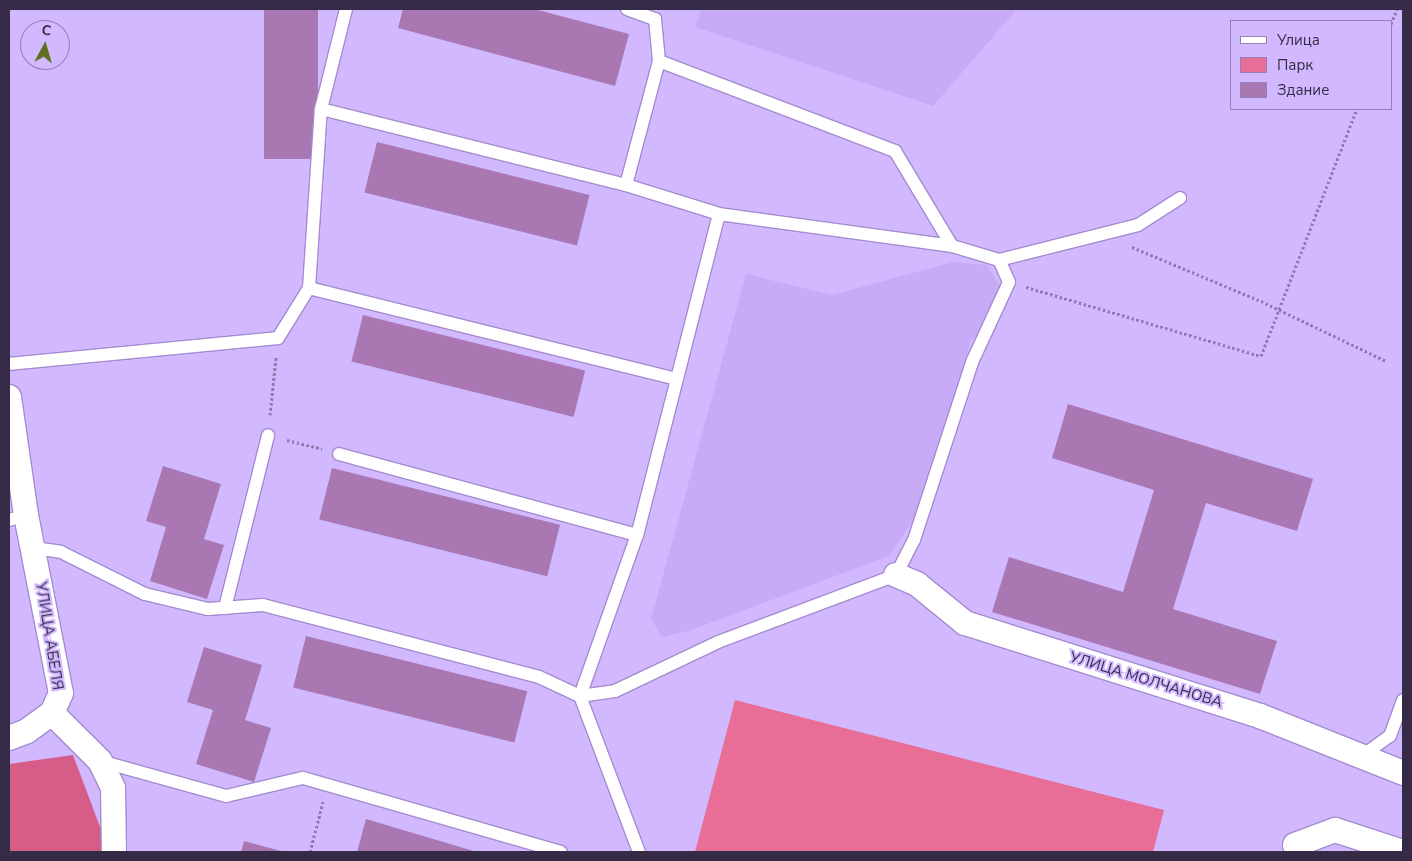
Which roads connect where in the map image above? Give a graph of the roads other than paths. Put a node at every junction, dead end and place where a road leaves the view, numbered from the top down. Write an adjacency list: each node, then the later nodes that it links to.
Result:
1 (346, 9): 4 (lane)
2 (626, 9): 3 (lane)
3 (659, 61): 5 (lane); 8 (lane)
4 (321, 109): 5 (lane); 10 (lane)
5 (626, 185): 7 (lane)
6 (1180, 198): 9 (lane)
7 (719, 214): 8 (lane); 12 (lane)
8 (952, 246): 9 (lane)
9 (999, 260): 19 (lane)
10 (309, 288): 11 (lane); 12 (lane)
11 (9, 364)
12 (676, 380): 17 (lane)
13 (9, 397): 16 (street, УЛИЦА АБЕЛЯ)
14 (268, 435): 20 (lane)
15 (339, 454): 17 (lane)
16 (18, 517): 18 (street, УЛИЦА АБЕЛЯ)
17 (637, 535): 21 (lane)
18 (34, 548): 20 (lane); 23 (street, УЛИЦА АБЕЛЯ)
19 (896, 575): 21 (lane); 27 (street, УЛИЦА МОЛЧАНОВА)
20 (225, 608): 21 (lane)
21 (580, 696): 33 (lane)
22 (1403, 700): 25 (lane)
23 (52, 713): 26 (street); 28 (street, УЛИЦА АБЕЛЯ)
24 (1403, 731): 25 (lane)
25 (1390, 736): 27 (lane)
26 (9, 738)
27 (1362, 756): 29 (street, УЛИЦА МОЛЧАНОВА)
28 (100, 761): 31 (street, УЛИЦА АБЕЛЯ); 32 (lane)
29 (1403, 773)
30 (1295, 845): 34 (street)
31 (118, 850)
32 (561, 852)
33 (639, 852)
34 (1403, 852)

